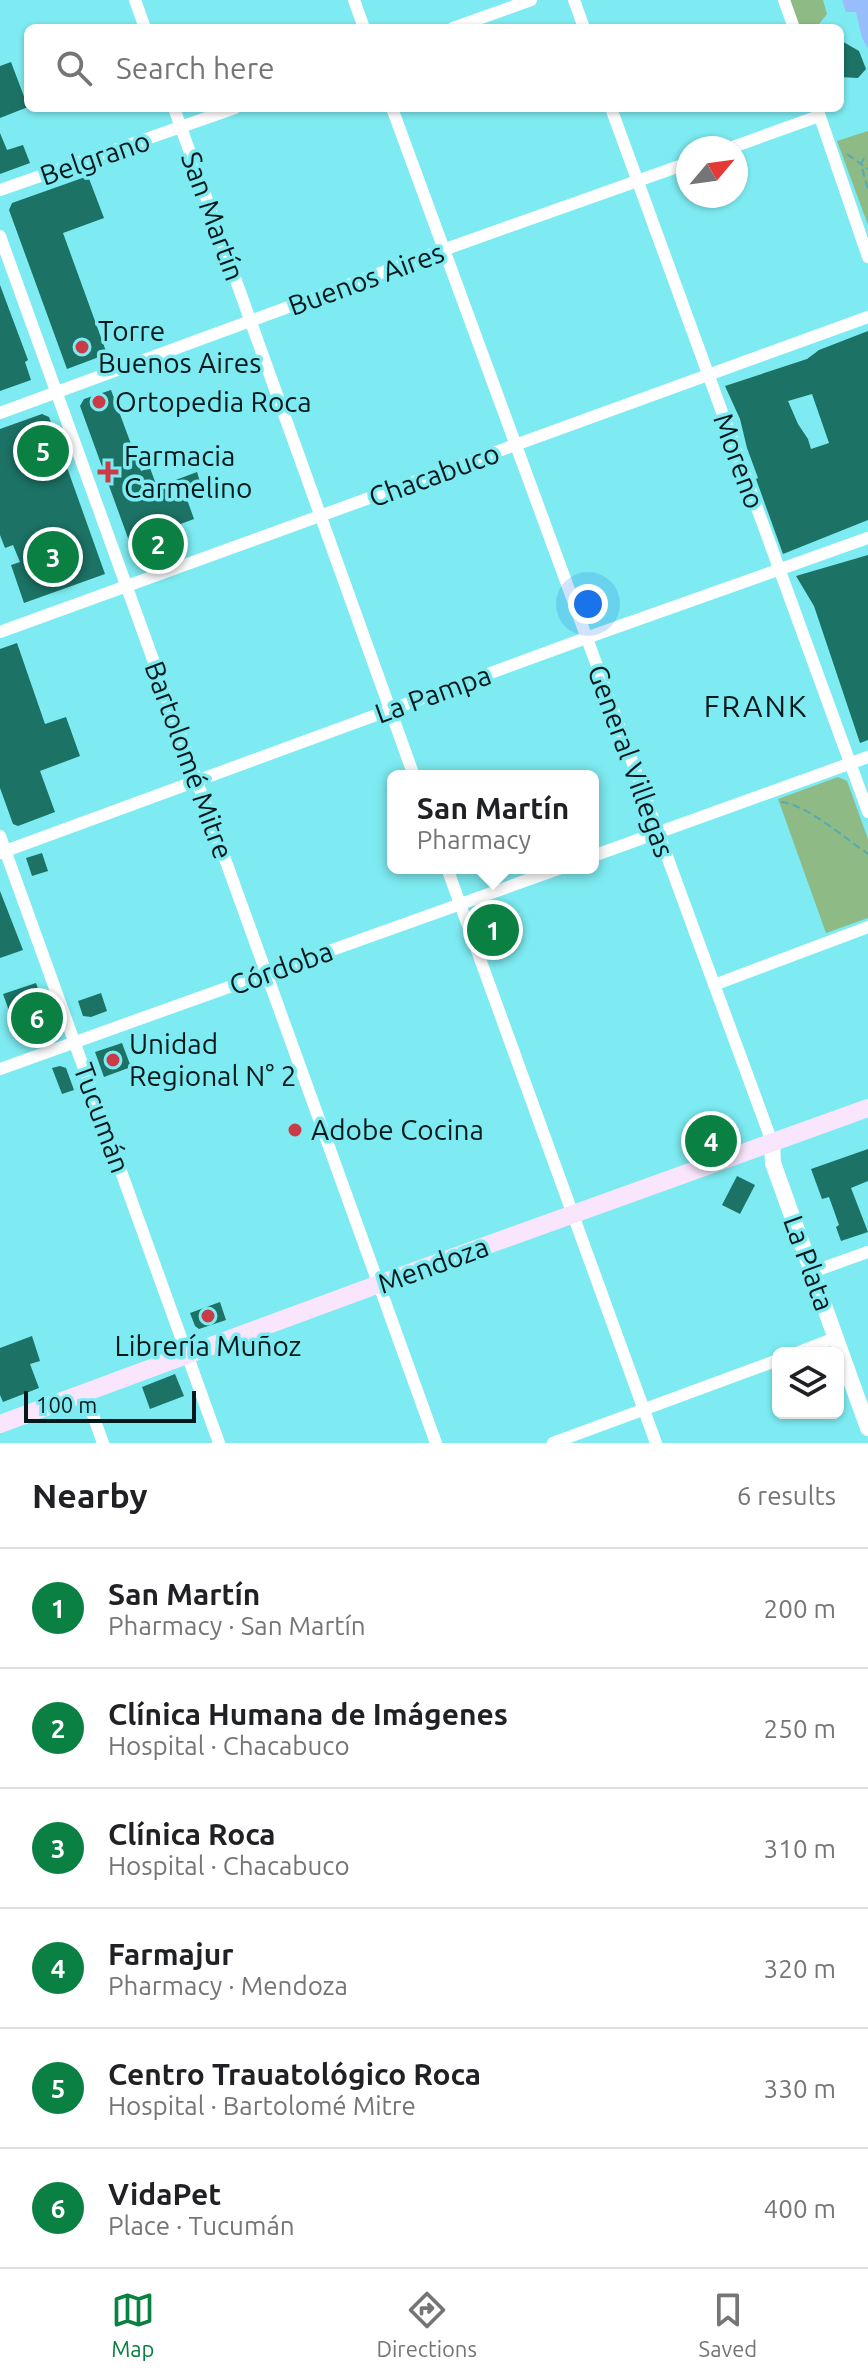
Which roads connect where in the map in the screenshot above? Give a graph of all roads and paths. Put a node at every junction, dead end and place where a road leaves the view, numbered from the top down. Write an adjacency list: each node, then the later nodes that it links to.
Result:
1 (135, 0): 6 (street)
2 (354, 0): 7 (street)
3 (531, 0): 8 (street)
4 (574, 0): 9 (street)
5 (784, 0): 10 (street)
6 (144, 24)
7 (363, 24)
8 (464, 24)
9 (583, 24)
10 (793, 24)
11 (175, 112): 16 (street, San Martín)
12 (224, 112): 16 (street, Belgrano)
13 (393, 112): 27 (street, General Villegas)
14 (612, 112): 23 (street, Moreno)
15 (818, 112): 17 (street); 28 (street)
16 (181, 128): 24 (street, Belgrano); 30 (street, San Martín)
17 (748, 141)
18 (837, 147): 20 (path)
19 (864, 158): 20 (path)
20 (861, 164): 22 (path); 25 (path)
21 (676, 167): 23 (street, Buenos Aires)
22 (868, 169)
23 (637, 181): 27 (street, Buenos Aires); 31 (street, Moreno)
24 (0, 190)
25 (868, 190)
26 (0, 236): 32 (street, Bartolomé Mitre)
27 (443, 250): 30 (street, Buenos Aires); 34 (street, General Villegas)
28 (868, 257)
29 (868, 317): 31 (street, Chacabuco)
30 (251, 322): 32 (street, Buenos Aires); 35 (street, San Martín)
31 (708, 376): 34 (street, Chacabuco); 37 (street, Moreno)
32 (56, 392): 33 (street, Buenos Aires); 38 (street, Bartolomé Mitre)
33 (0, 413)
34 (516, 445): 35 (street, Chacabuco); 40 (street, General Villegas)
35 (320, 516): 38 (street, Chacabuco); 41 (street, San Martín)
36 (868, 538): 37 (street, La Pampa)
37 (780, 571): 40 (street, La Pampa); 43 (street, Moreno)
38 (126, 586): 39 (street, Chacabuco); 45 (street, Bartolomé Mitre)
39 (0, 632)
40 (586, 638): 41 (street, La Pampa); 48 (street, General Villegas)
41 (391, 710): 44 (street, San Martín); 45 (street, La Pampa)
42 (868, 757): 43 (street)
43 (850, 764): 47 (street, Moreno); 48 (street)
44 (412, 770)
45 (196, 781): 50 (street, La Pampa); 57 (street, Bartolomé Mitre)
46 (779, 802): 52 (path)
47 (868, 812)
48 (658, 833): 51 (street); 58 (street, General Villegas)
49 (0, 836): 50 (street, Tucumán)
50 (3, 852): 59 (street, Tucumán)
51 (599, 854)
52 (868, 854)
53 (449, 874): 55 (street)
54 (545, 874): 55 (street, Córdoba)
55 (460, 905): 57 (street, Córdoba); 63 (street)
56 (868, 927): 58 (street)
57 (266, 973): 59 (street, Córdoba); 66 (street, Bartolomé Mitre)
58 (714, 985): 62 (street, General Villegas)
59 (74, 1042): 60 (street, Córdoba); 69 (street, Tucumán)
60 (0, 1069)
61 (868, 1108): 62 (main road, Mendoza)
62 (772, 1142): 63 (main road, Mendoza); 65 (street, La Plata)
63 (574, 1214): 66 (main road, Mendoza); 72 (street)
64 (868, 1252): 65 (street)
65 (812, 1272): 67 (street, La Plata)
66 (379, 1284): 69 (main road, Mendoza); 77 (street, Bartolomé Mitre)
67 (835, 1338): 68 (street); 74 (street, La Plata)
68 (812, 1347)
69 (188, 1356): 71 (main road, Mendoza); 76 (street, Tucumán)
70 (772, 1362): 72 (street)
71 (85, 1393): 73 (main road, Mendoza); 75 (street)
72 (644, 1410): 78 (street); 79 (street)
73 (0, 1424)
74 (868, 1428)
75 (103, 1443)
76 (219, 1443)
77 (436, 1443)
78 (553, 1443)
79 (656, 1443)

